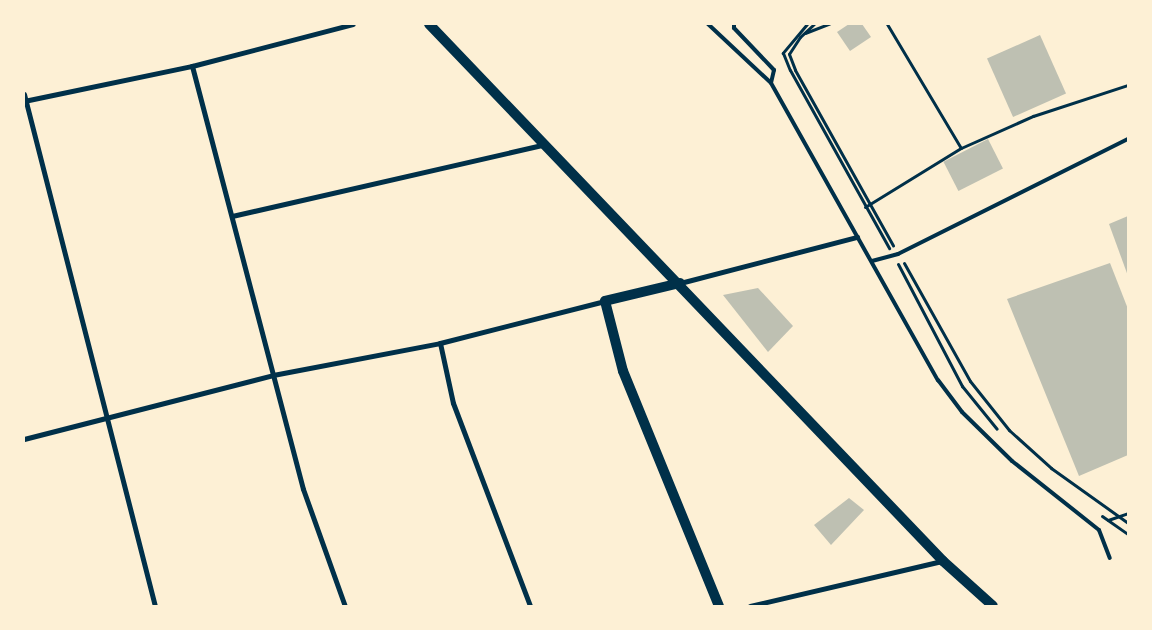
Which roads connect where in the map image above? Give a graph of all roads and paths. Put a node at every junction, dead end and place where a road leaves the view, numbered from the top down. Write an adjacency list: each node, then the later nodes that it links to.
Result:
1 (352, 24): 11 (street)
2 (429, 24): 17 (main road)
3 (708, 24): 12 (lane)
4 (734, 24): 12 (lane)
5 (807, 24): 10 (path)
6 (814, 24): 9 (path)
7 (829, 24): 9 (path)
8 (887, 24): 18 (path)
9 (803, 34): 10 (path); 19 (path)
10 (793, 38): 20 (path)
11 (192, 66): 15 (street); 21 (street)
12 (771, 82): 22 (lane)
13 (1128, 85): 18 (path)
14 (24, 94): 15 (street)
15 (24, 100): 29 (street)
16 (1128, 139): 23 (lane)
17 (546, 144): 21 (street); 25 (main road)
18 (961, 148): 19 (path)
19 (870, 203): 20 (path); 23 (path)
20 (865, 207): 23 (path)
21 (232, 216): 28 (street)
22 (857, 237): 24 (lane); 25 (street)
23 (896, 254): 24 (lane); 30 (path); 34 (path)
24 (872, 261): 38 (lane)
25 (680, 283): 26 (main road); 39 (main road)
26 (605, 300): 27 (street); 43 (main road)
27 (440, 343): 28 (street); 42 (street)
28 (272, 376): 29 (street); 41 (street)
29 (106, 418): 31 (street); 40 (street)
30 (999, 432)
31 (24, 439)
32 (1128, 514): 34 (path)
33 (1100, 515): 35 (path)
34 (1121, 518): 35 (path); 36 (path)
35 (1108, 520): 37 (path)
36 (1128, 523)
37 (1128, 534)
38 (1110, 558)
39 (943, 561): 44 (street); 45 (main road)
40 (155, 606)
41 (345, 606)
42 (530, 606)
43 (719, 606)
44 (750, 606)
45 (993, 606)

